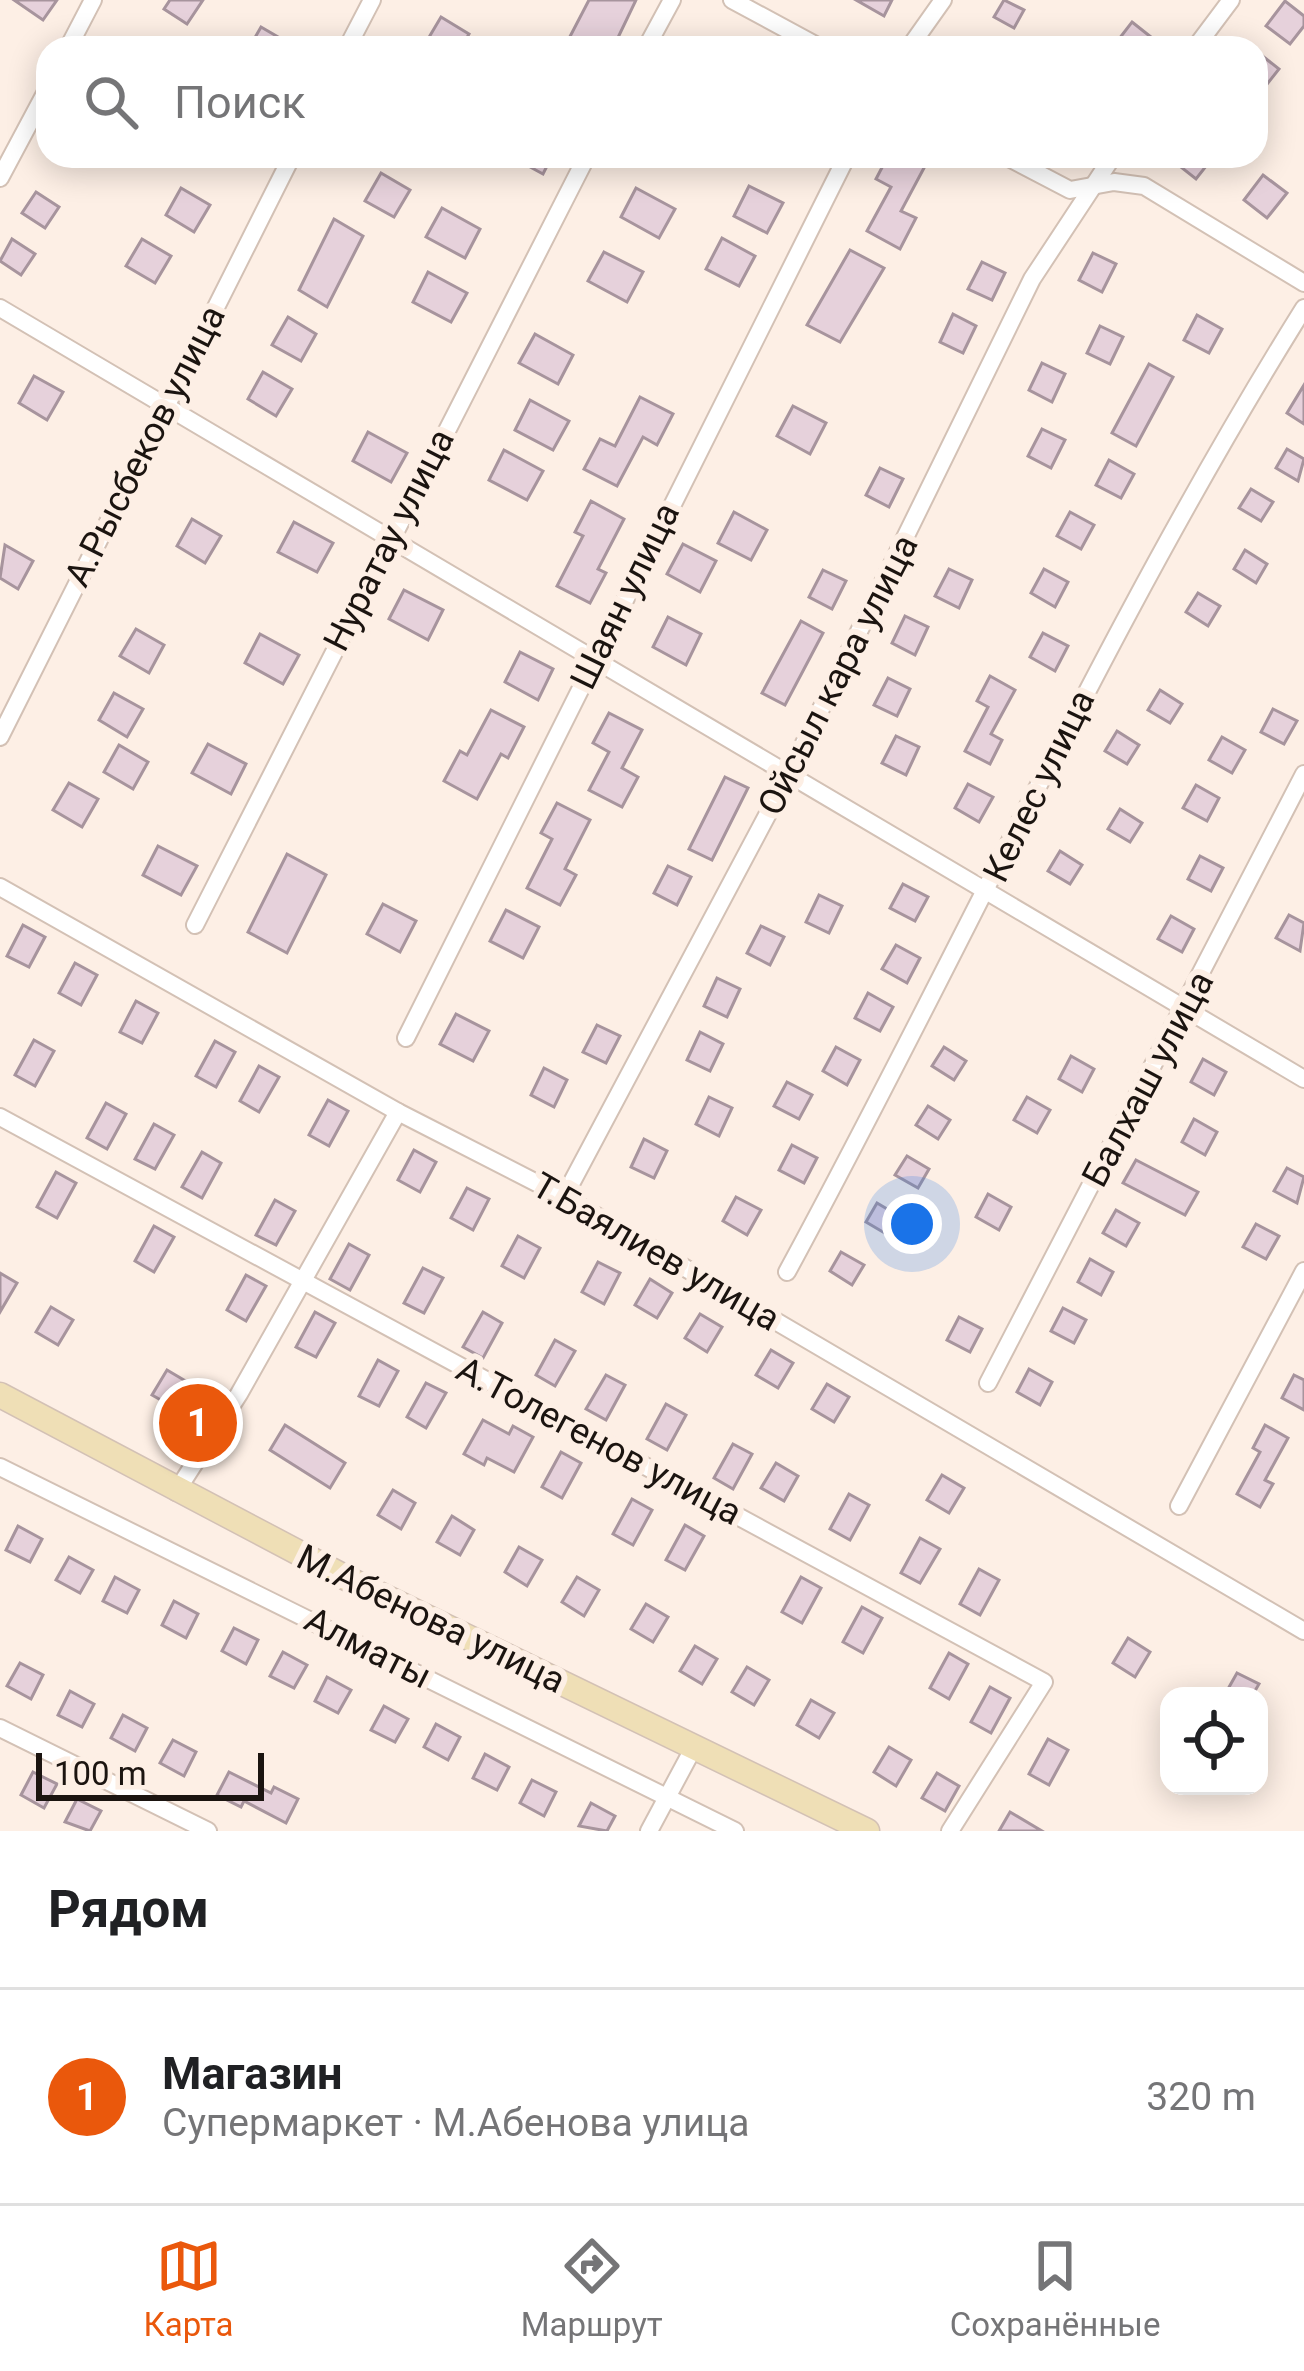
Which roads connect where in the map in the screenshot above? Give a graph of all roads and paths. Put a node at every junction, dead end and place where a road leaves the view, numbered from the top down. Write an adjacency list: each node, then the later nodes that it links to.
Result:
1 (93, 0): 7 (street)
2 (372, 0): 8 (street)
3 (672, 0): 9 (street)
4 (732, 0): 10 (street)
5 (943, 0): 11 (street)
6 (1231, 0): 12 (street)
7 (74, 36)
8 (353, 36)
9 (652, 36)
10 (799, 36)
11 (918, 36)
12 (1204, 36)
13 (36, 110): 19 (street)
14 (286, 168): 24 (street, А.Рысбеков улица)
15 (581, 168): 25 (street, Нуратау улица)
16 (842, 168): 26 (street, Шаян улица)
17 (1025, 168): 20 (street)
18 (1104, 168): 20 (street, Ойсыл кара улица)
19 (0, 178)
20 (1089, 188): 21 (street); 29 (street, Ойсыл кара улица)
21 (1304, 283)
22 (0, 308): 24 (street)
23 (1304, 308): 31 (street, Келес улица)
24 (164, 408): 25 (street); 27 (street, А.Рысбеков улица)
25 (388, 540): 26 (street); 32 (street, Нуратау улица)
26 (594, 658): 29 (street); 34 (street, Шаян улица)
27 (0, 736)
28 (1304, 773): 33 (street, Балхаш улица)
29 (788, 776): 31 (street); 38 (street, Ойсыл кара улица)
30 (0, 887): 36 (street, Т.Баялиев улица)
31 (988, 889): 33 (street); 40 (street, Келес улица)
32 (195, 925)
33 (1184, 1011): 35 (street); 42 (street, Балхаш улица)
34 (406, 1038)
35 (1304, 1079)
36 (398, 1112): 38 (street, Т.Баялиев улица); 41 (street)
37 (0, 1117): 41 (street, А.Толегенов улица)
38 (564, 1197): 47 (street, Т.Баялиев улица)
39 (1304, 1271): 46 (street)
40 (787, 1272)
41 (299, 1280): 45 (street); 55 (street, А.Толегенов улица)
42 (988, 1383)
43 (0, 1395): 45 (main road, М.Абенова улица)
44 (0, 1467): 50 (street, Алматы)
45 (176, 1492): 49 (main road, М.Абенова улица)
46 (1178, 1506)
47 (1304, 1630)
48 (0, 1727): 51 (street)
49 (694, 1747): 50 (street); 54 (main road, М.Абенова улица)
50 (668, 1797): 52 (street); 53 (street, Алматы)
51 (208, 1831)
52 (649, 1831)
53 (735, 1831)
54 (867, 1831)
55 (950, 1831)

